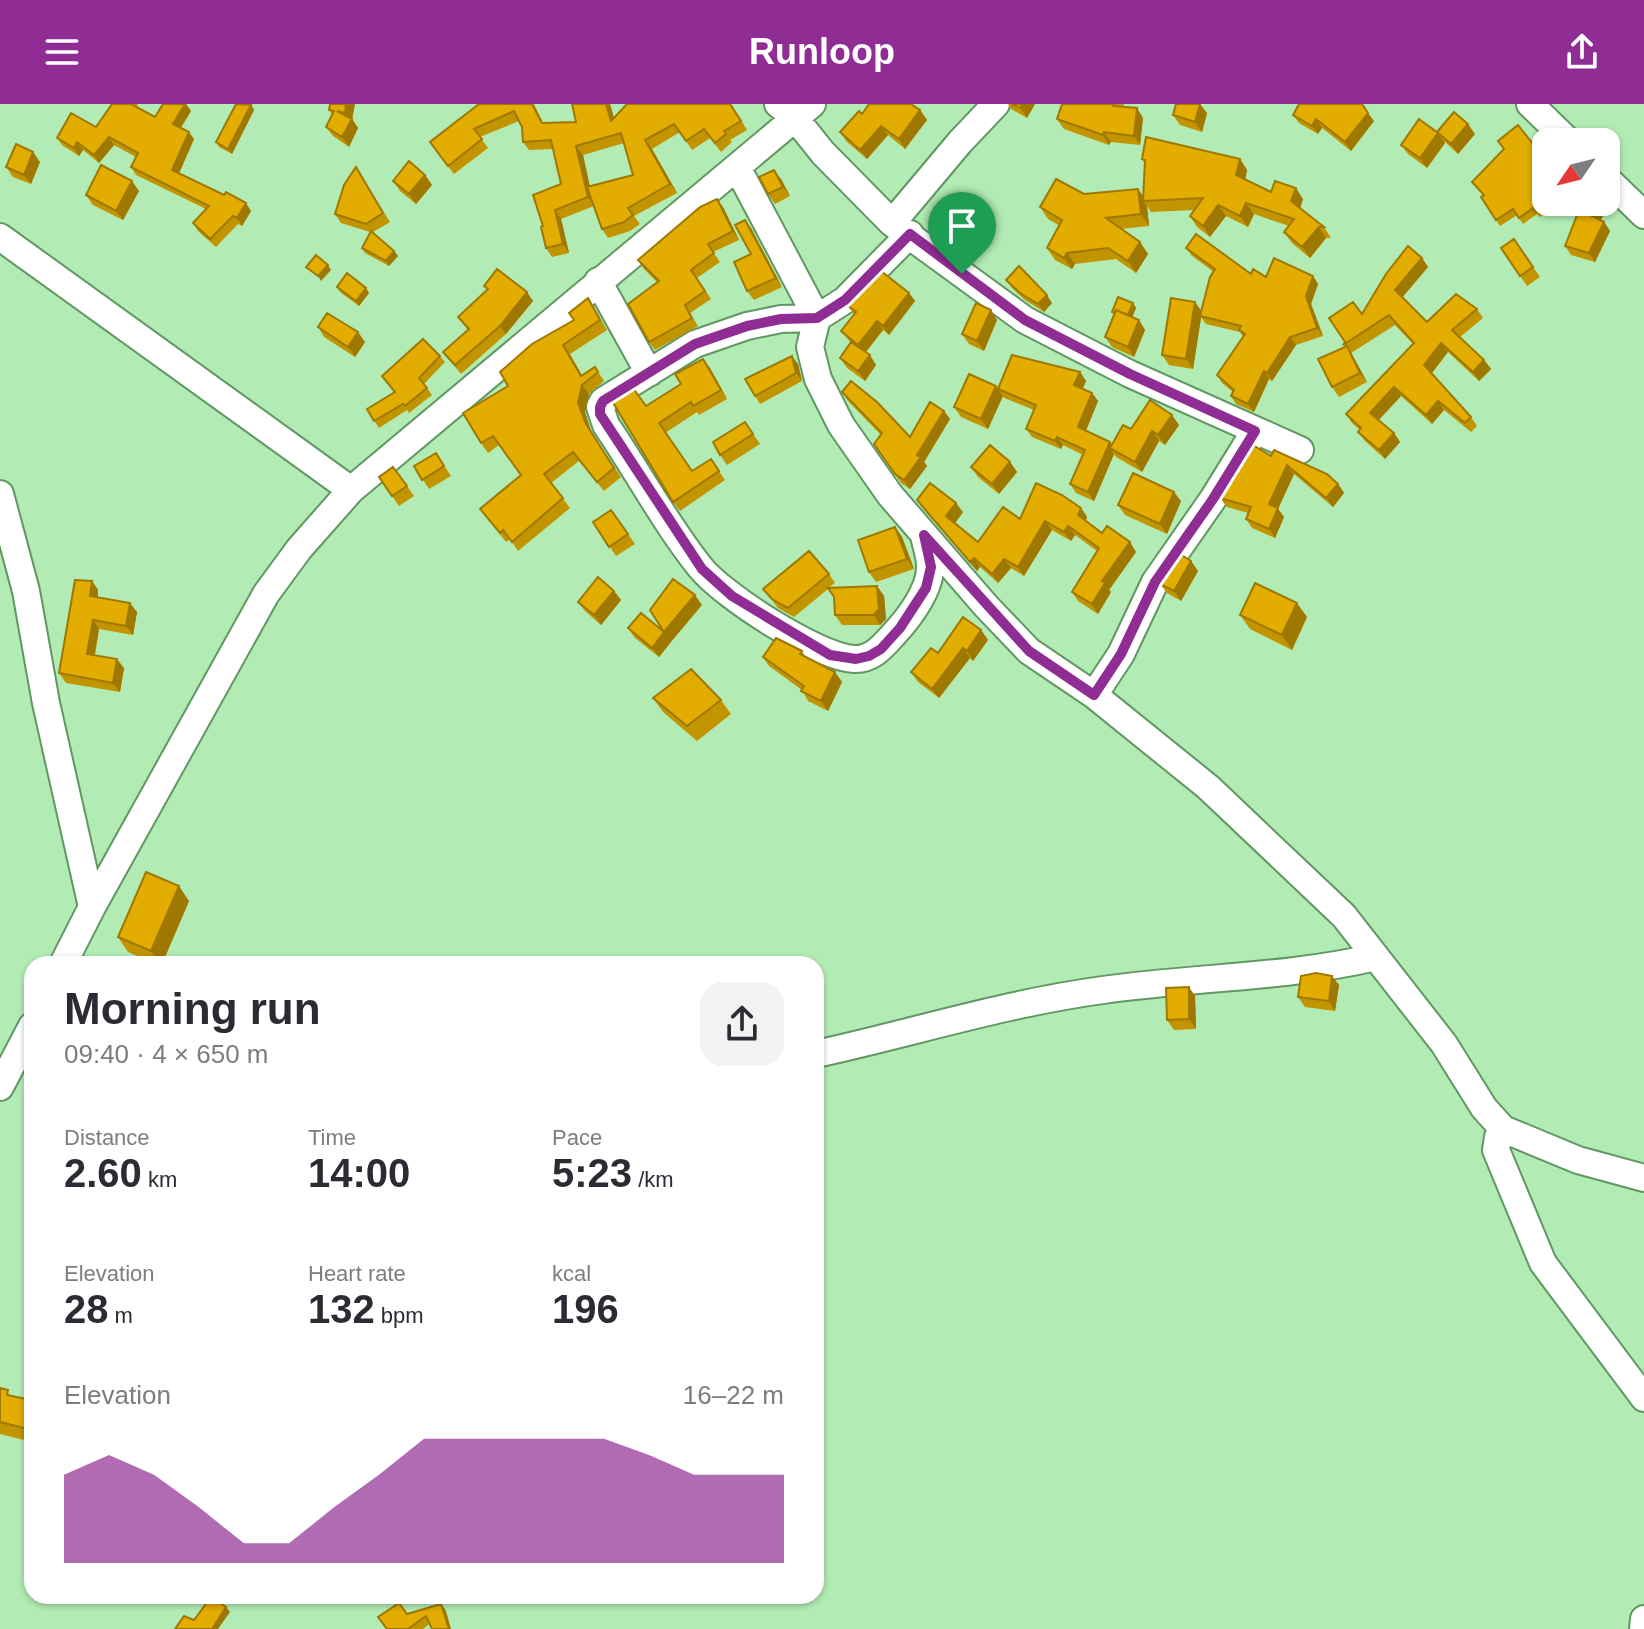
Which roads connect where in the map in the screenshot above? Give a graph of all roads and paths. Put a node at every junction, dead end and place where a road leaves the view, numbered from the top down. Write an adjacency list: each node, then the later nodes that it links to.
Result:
1 (996, 104): 8 (street)
2 (1530, 104): 4 (street)
3 (795, 109): 5 (street); 8 (street)
4 (1555, 128)
5 (737, 167): 10 (street); 11 (street)
6 (1620, 192): 7 (street)
7 (1644, 215)
8 (901, 229): 11 (street); 13 (street)
9 (0, 237): 15 (street)
10 (598, 281): 12 (street); 15 (street)
11 (817, 318): 12 (street); 17 (street)
12 (649, 373): 17 (street)
13 (1255, 431): 14 (street); 18 (street)
14 (1300, 450)
15 (351, 490): 19 (street)
16 (0, 494): 19 (street)
17 (924, 535): 18 (street)
18 (1094, 695): 21 (street)
19 (92, 907): 20 (street)
20 (67, 956)
21 (1376, 957): 23 (street); 25 (street)
22 (24, 1041): 24 (street)
23 (824, 1052)
24 (0, 1087)
25 (1503, 1129): 26 (street); 27 (street)
26 (1644, 1178)
27 (1644, 1398)
28 (1644, 1619): 29 (street)
29 (1643, 1629)

